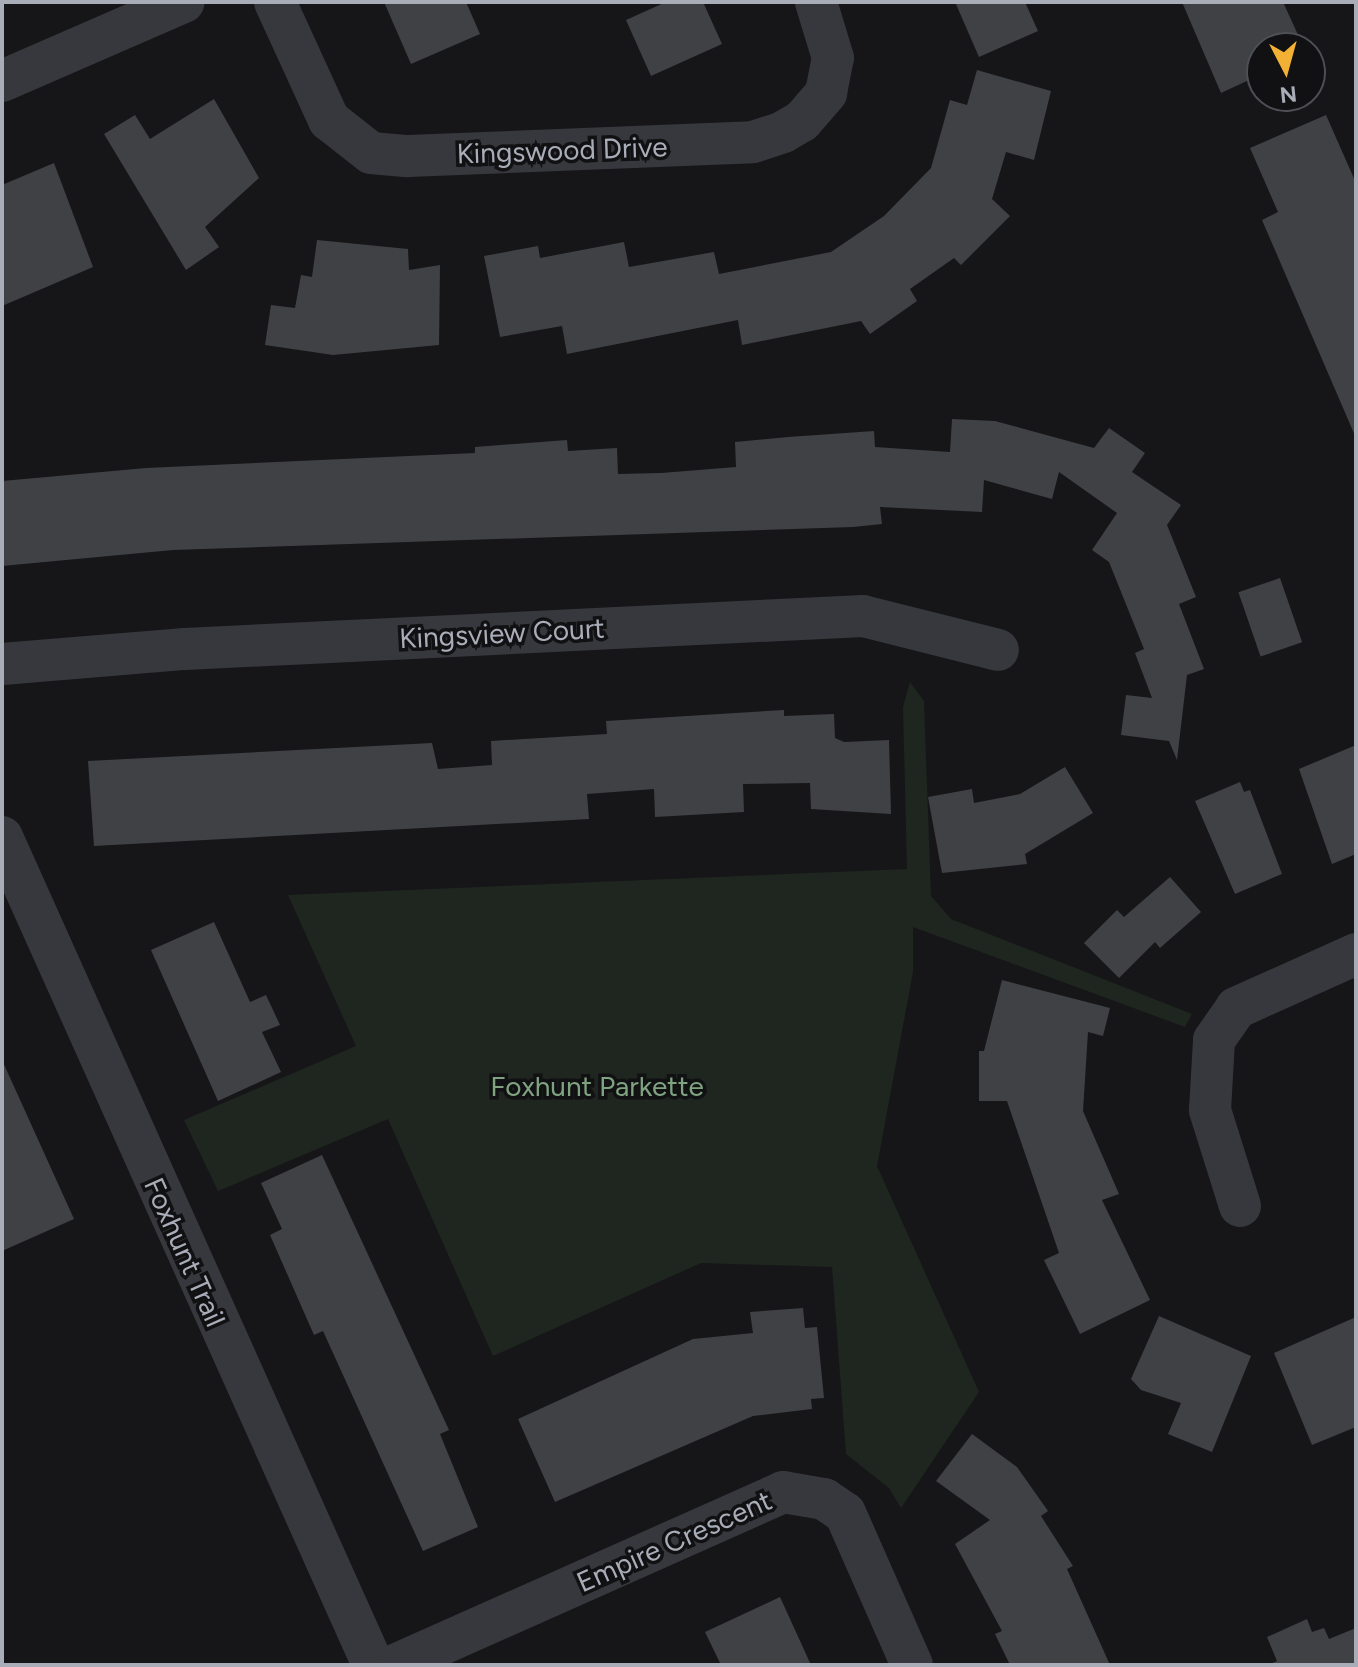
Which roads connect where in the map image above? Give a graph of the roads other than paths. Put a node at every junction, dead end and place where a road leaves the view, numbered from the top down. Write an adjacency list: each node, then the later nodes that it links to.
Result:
1 (184, 2): 4 (street)
2 (275, 2): 3 (street, Kingswood Drive)
3 (816, 2)
4 (2, 81)
5 (998, 650): 6 (street, Kingsview Court)
6 (2, 664)
7 (2, 837): 10 (street, Foxhunt Trail)
8 (1356, 954): 9 (street)
9 (1240, 1206)
10 (373, 1665)
11 (395, 1665): 12 (street, Empire Crescent)
12 (912, 1665)

